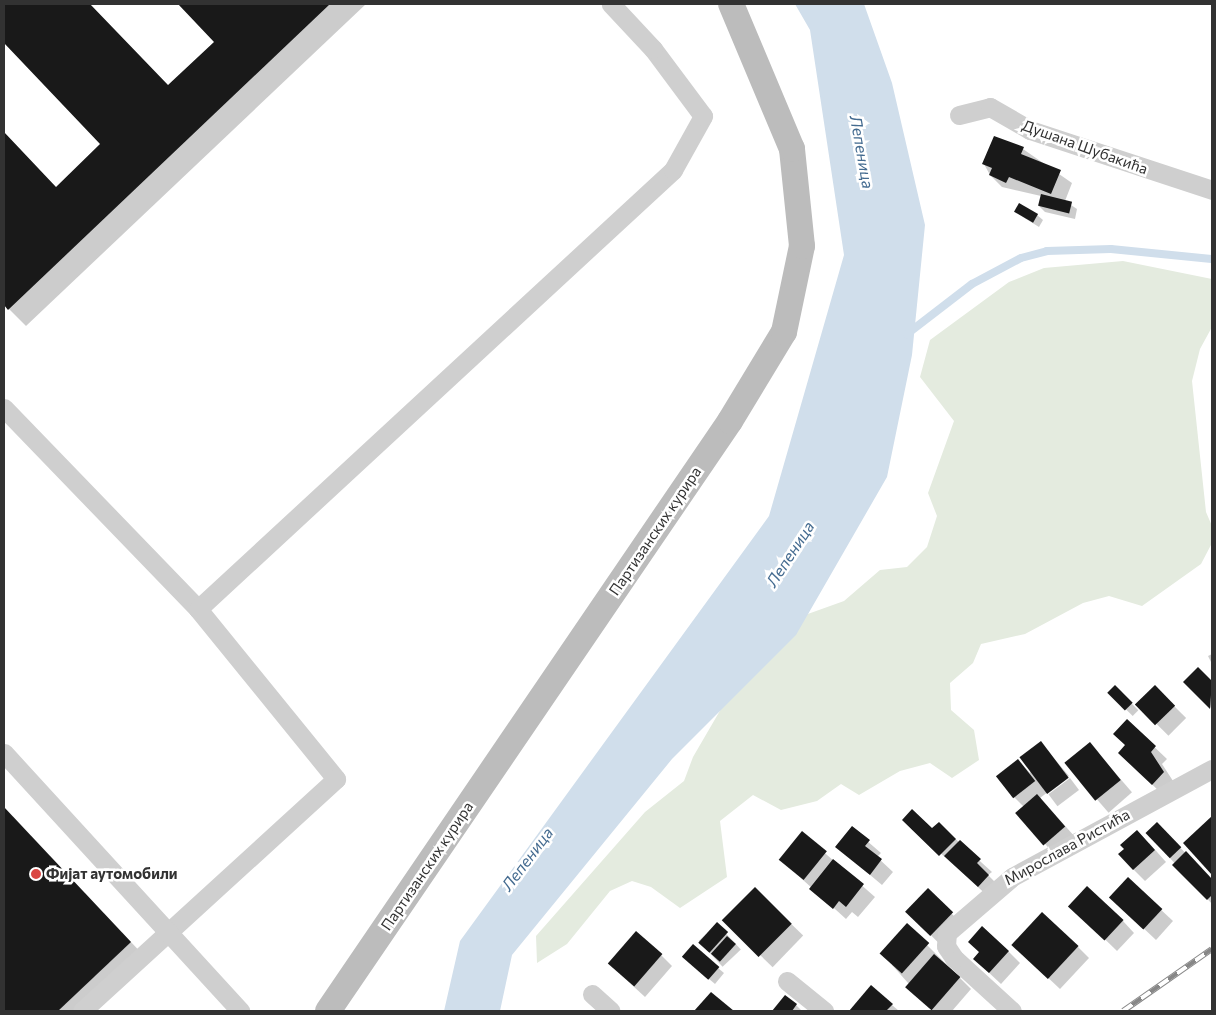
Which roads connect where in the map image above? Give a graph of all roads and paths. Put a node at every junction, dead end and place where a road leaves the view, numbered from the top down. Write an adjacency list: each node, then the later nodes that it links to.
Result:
1 (611, 4): 6 (street)
2 (731, 4): 14 (street, Партизанских курира)
3 (959, 115): 4 (street, Душана Шубакића)
4 (1212, 190)
5 (4, 408): 6 (street)
6 (198, 609): 9 (street)
7 (4, 753): 9 (street)
8 (1212, 769): 17 (street, Мирослава Ристића)
9 (166, 932): 12 (street); 13 (street)
10 (787, 981): 16 (street)
11 (592, 994): 15 (street)
12 (82, 1011)
13 (240, 1011)
14 (328, 1011)
15 (611, 1011)
16 (824, 1011)
17 (1012, 1011)

